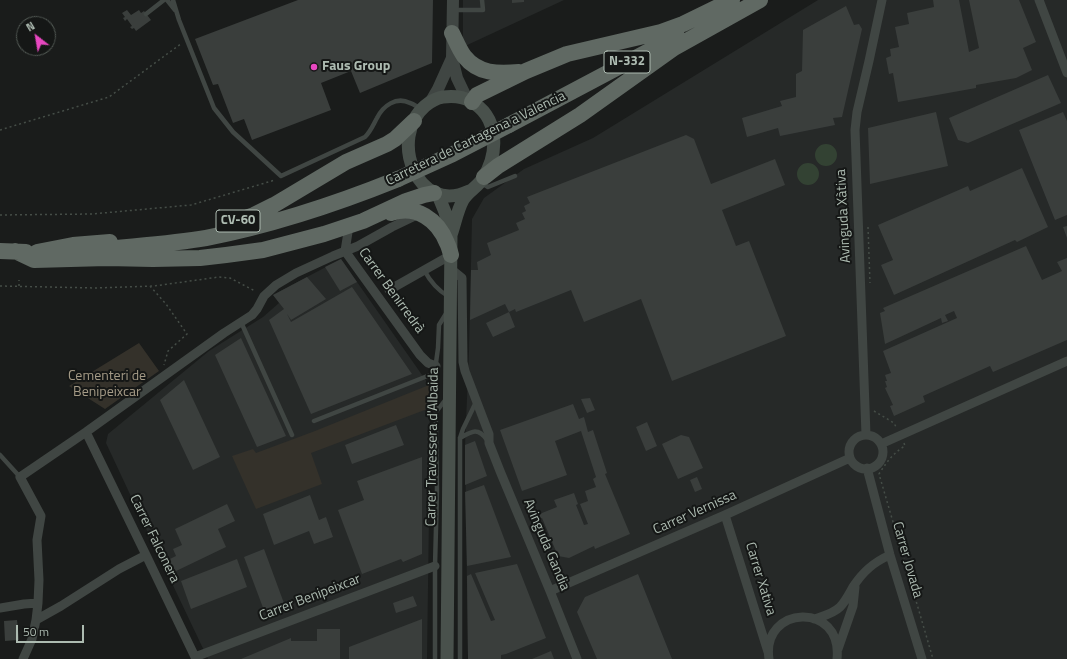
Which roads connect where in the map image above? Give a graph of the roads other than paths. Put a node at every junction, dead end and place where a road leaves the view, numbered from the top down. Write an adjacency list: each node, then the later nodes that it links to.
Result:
1 (164, 0): 12 (lane)
2 (167, 0): 11 (lane)
3 (173, 0): 11 (lane)
4 (482, 0): 10 (lane)
5 (732, 0): 16 (highway)
6 (745, 0): 30 (highway, Carretera de Cartagena a Valencia / N-332, bridge)
7 (760, 0): 22 (highway)
8 (882, 0): 44 (street, Avinguda Xàtiva)
9 (1039, 0): 14 (street)
10 (453, 5): 13 (street)
11 (177, 12): 20 (lane)
12 (146, 14)
13 (452, 34): 15 (street); 16 (highway)
14 (1063, 52): 17 (street)
15 (452, 58): 18 (street); 19 (street)
16 (526, 71): 18 (highway)
17 (1067, 73)
18 (469, 100): 19 (main road); 22 (main road)
19 (431, 101): 20 (main road)
20 (417, 115): 24 (main road); 30 (highway, CV-60)
21 (515, 176): 22 (lane)
22 (482, 180): 23 (main road)
23 (469, 191): 24 (main road); 27 (main road, Carrer Travessera d'Albaida)
24 (436, 194): 26 (highway); 27 (main road, Carrer Travessera d'Albaida)
25 (415, 216): 29 (street)
26 (356, 223): 28 (highway); 29 (street); 31 (highway)
27 (451, 235): 31 (main road, Carrer Travessera d'Albaida)
28 (8, 251): 30 (highway, Carretera de Cartagena a Valencia / N-332)
29 (345, 251): 35 (street); 37 (street, Carrer Benirredrà)
30 (37, 252)
31 (451, 262): 32 (street); 34 (main road, Carrer Travessera d'Albaida); 39 (street, Avinguda Gandia)
32 (424, 270): 33 (street); 34 (lane)
33 (389, 290)
34 (450, 301): 37 (lane); 38 (main road, Carrer Travessera d'Albaida)
35 (241, 322): 42 (street); 43 (lane)
36 (1067, 361): 47 (street)
37 (436, 370): 40 (lane); 41 (lane)
38 (450, 395): 40 (lane); 67 (main road, Carrer Travessera d'Albaida)
39 (477, 401): 45 (lane); 46 (street, Avinguda Gandia)
40 (436, 412): 55 (lane)
41 (314, 421)
42 (86, 432): 51 (street); 53 (street, Carrer Falconera)
43 (292, 435)
44 (866, 435): 47 (street); 49 (street)
45 (460, 438): 46 (lane); 68 (lane)
46 (490, 443): 57 (street, Avinguda Gandia)
47 (881, 444): 50 (street)
48 (0, 455): 51 (lane)
49 (850, 458): 50 (street); 52 (street, Carrer Vernissa)
50 (867, 468): 54 (street, Carrer Jovada)
51 (20, 477): 58 (street)
52 (725, 515): 57 (street, Carrer Vernissa); 63 (street, Carrer Xativa)
53 (146, 555): 61 (street); 64 (street, Carrer Falconera)
54 (890, 555): 56 (street); 70 (street, Carrer Jovada)
55 (435, 566): 64 (street, Carrer Benipeixcar); 66 (lane)
56 (855, 583): 60 (street); 62 (street)
57 (550, 591): 69 (street, Avinguda Gandia)
58 (38, 603): 59 (street); 61 (street)
59 (0, 608)
60 (814, 618): 62 (street); 63 (street)
61 (36, 620): 65 (street)
62 (837, 655)
63 (769, 656)
64 (196, 658)
65 (23, 659)
66 (435, 659)
67 (447, 659)
68 (460, 659)
69 (577, 659)
70 (922, 659)

